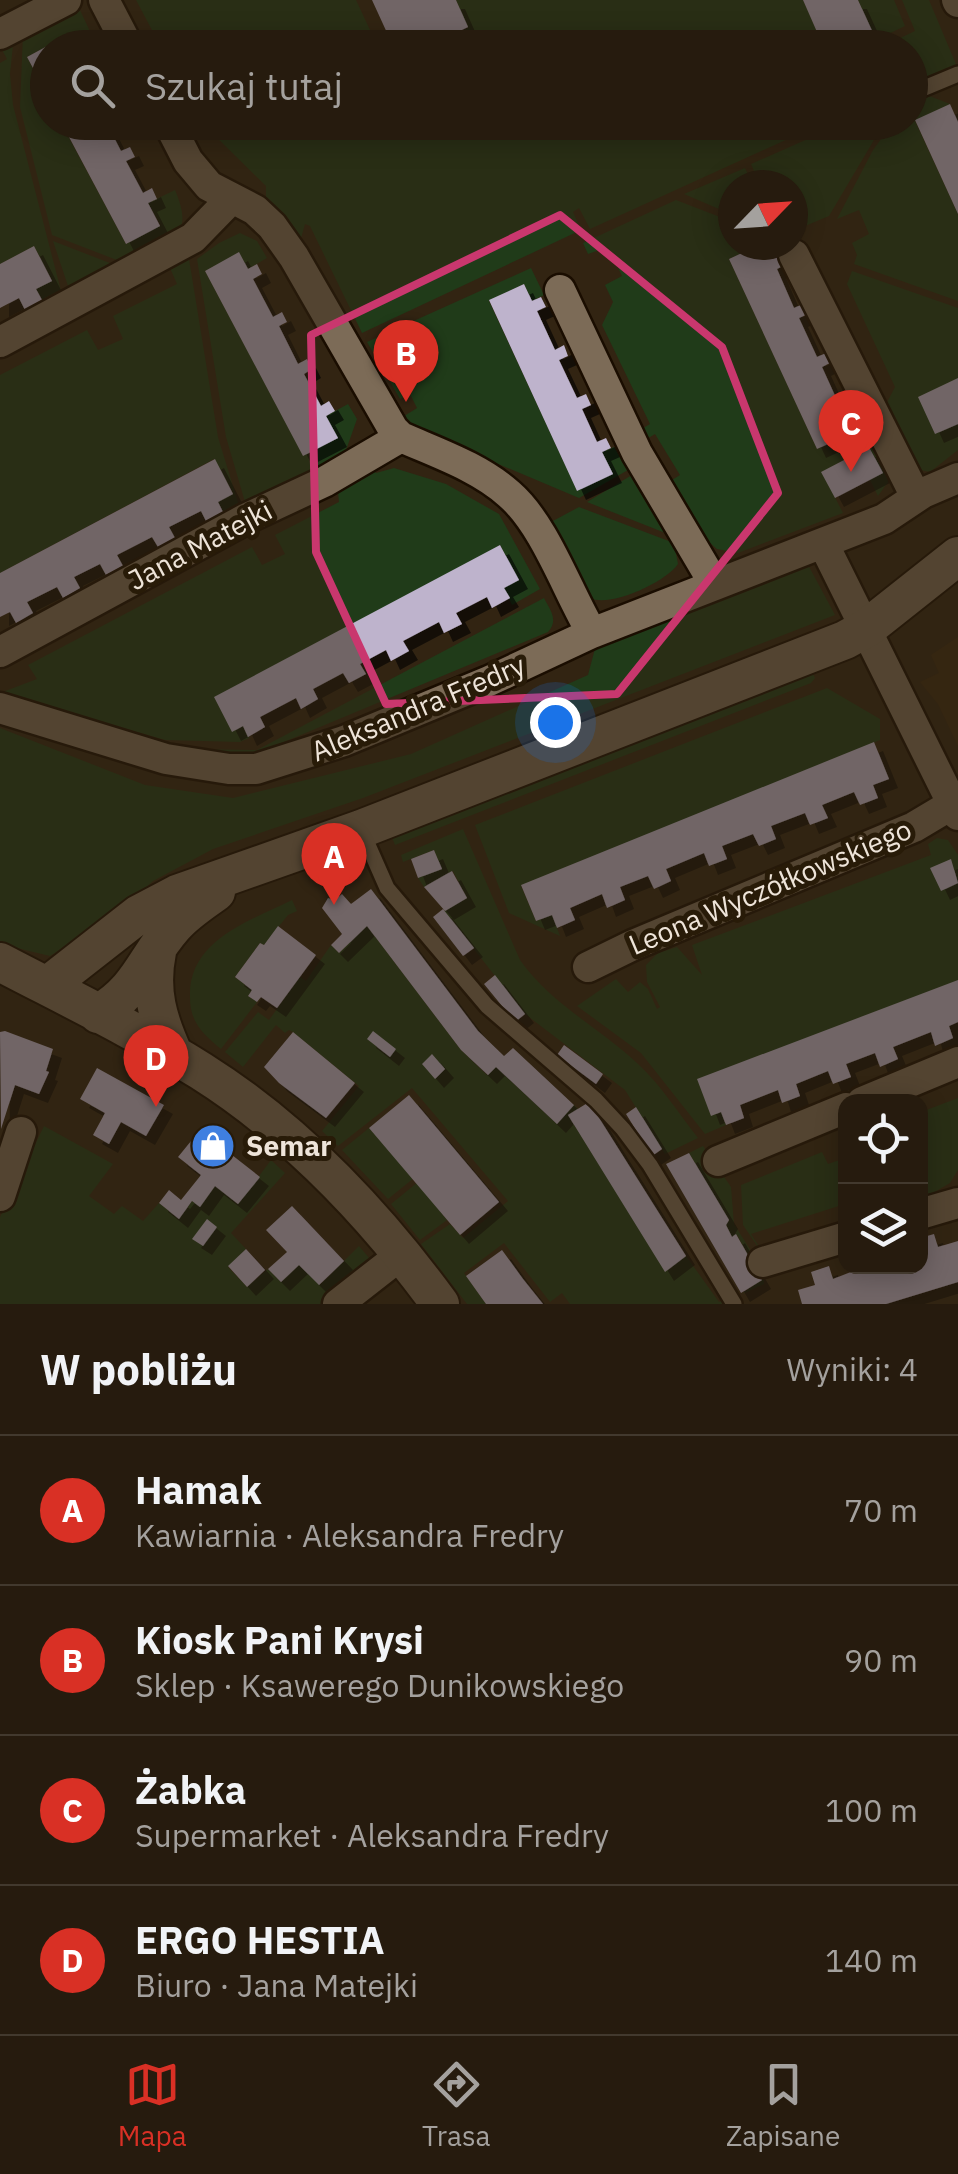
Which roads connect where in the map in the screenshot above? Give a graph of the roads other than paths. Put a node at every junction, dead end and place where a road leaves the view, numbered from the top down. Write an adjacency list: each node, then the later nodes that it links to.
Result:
1 (66, 0): 4 (street)
2 (104, 0): 3 (street)
3 (120, 30)
4 (0, 34)
5 (958, 74): 6 (lane)
6 (928, 86)
7 (177, 140): 8 (street)
8 (232, 198): 11 (street); 12 (street)
9 (796, 260): 14 (street)
10 (560, 290): 17 (street)
11 (0, 342)
12 (401, 437): 19 (street); 20 (street, Jana Matejki)
13 (958, 478): 14 (street, Aleksandra Fredry)
14 (916, 498): 15 (street, Aleksandra Fredry)
15 (823, 544): 17 (street, Aleksandra Fredry); 18 (street)
16 (958, 556): 18 (street)
17 (715, 585): 19 (street, Aleksandra Fredry)
18 (867, 628): 22 (street, Leona Wyczółkowskiego); 23 (street)
19 (592, 633): 21 (street, Aleksandra Fredry)
20 (0, 652)
21 (0, 708)
22 (955, 810): 28 (street, Leona Wyczółkowskiego)
23 (361, 829): 24 (street); 45 (lane)
24 (243, 872): 25 (street); 26 (street)
25 (123, 926): 29 (street); 30 (street)
26 (157, 951): 30 (street); 31 (street)
27 (0, 962): 29 (street)
28 (588, 968)
29 (47, 986): 30 (street)
30 (98, 1014): 31 (street)
31 (174, 1055): 41 (street)
32 (958, 1062): 33 (street)
33 (881, 1094)
34 (838, 1111): 36 (street)
35 (20, 1132): 37 (street)
36 (718, 1161)
37 (0, 1196)
38 (958, 1202): 39 (street)
39 (928, 1211)
40 (838, 1239): 42 (street)
41 (402, 1254): 43 (street); 44 (street)
42 (763, 1262)
43 (338, 1304)
44 (440, 1304)
45 (734, 1304)

